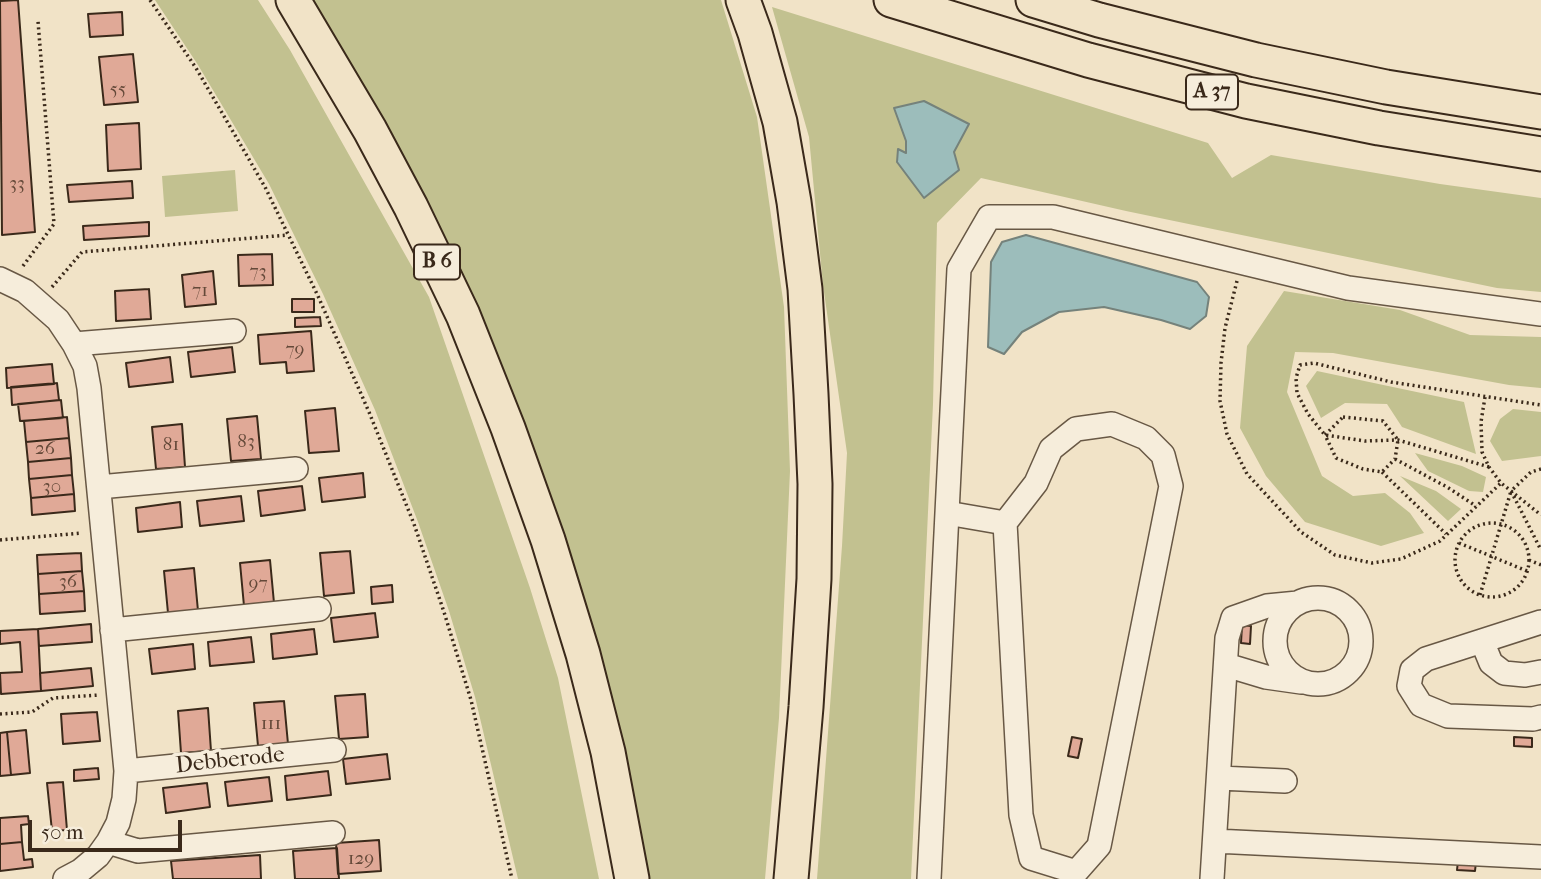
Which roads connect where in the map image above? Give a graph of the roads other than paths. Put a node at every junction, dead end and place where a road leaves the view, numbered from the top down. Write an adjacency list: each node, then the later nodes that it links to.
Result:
1 (293, 0): 33 (highway, B 6)
2 (743, 0): 34 (highway)
3 (891, 0): 6 (highway, A 37)
4 (1033, 0): 5 (highway, A 37)
5 (1541, 112)
6 (1541, 154)
7 (5, 281): 10 (street)
8 (1541, 314): 13 (street)
9 (233, 331): 10 (street)
10 (74, 344): 12 (street)
11 (296, 470): 12 (street)
12 (99, 487): 18 (street)
13 (947, 513): 14 (street); 35 (street)
14 (1006, 523): 14 (street)
15 (1298, 603): 20 (street); 22 (street); 22 (street)
16 (319, 609): 18 (street)
17 (1541, 622): 19 (street)
18 (112, 630): 25 (street)
19 (1482, 641): 21 (street); 23 (street)
20 (1226, 665): 22 (street); 26 (street)
21 (1541, 672)
22 (1305, 683)
23 (1541, 717)
24 (334, 750): 25 (street, Debberode)
25 (126, 771): 30 (street)
26 (1219, 778): 27 (street); 29 (street)
27 (1285, 781)
28 (333, 833): 30 (street)
29 (1214, 841): 31 (street); 36 (street)
30 (108, 842): 32 (street)
31 (1541, 857)
32 (65, 879)
33 (632, 879)
34 (791, 879)
35 (929, 879)
36 (1212, 879)

